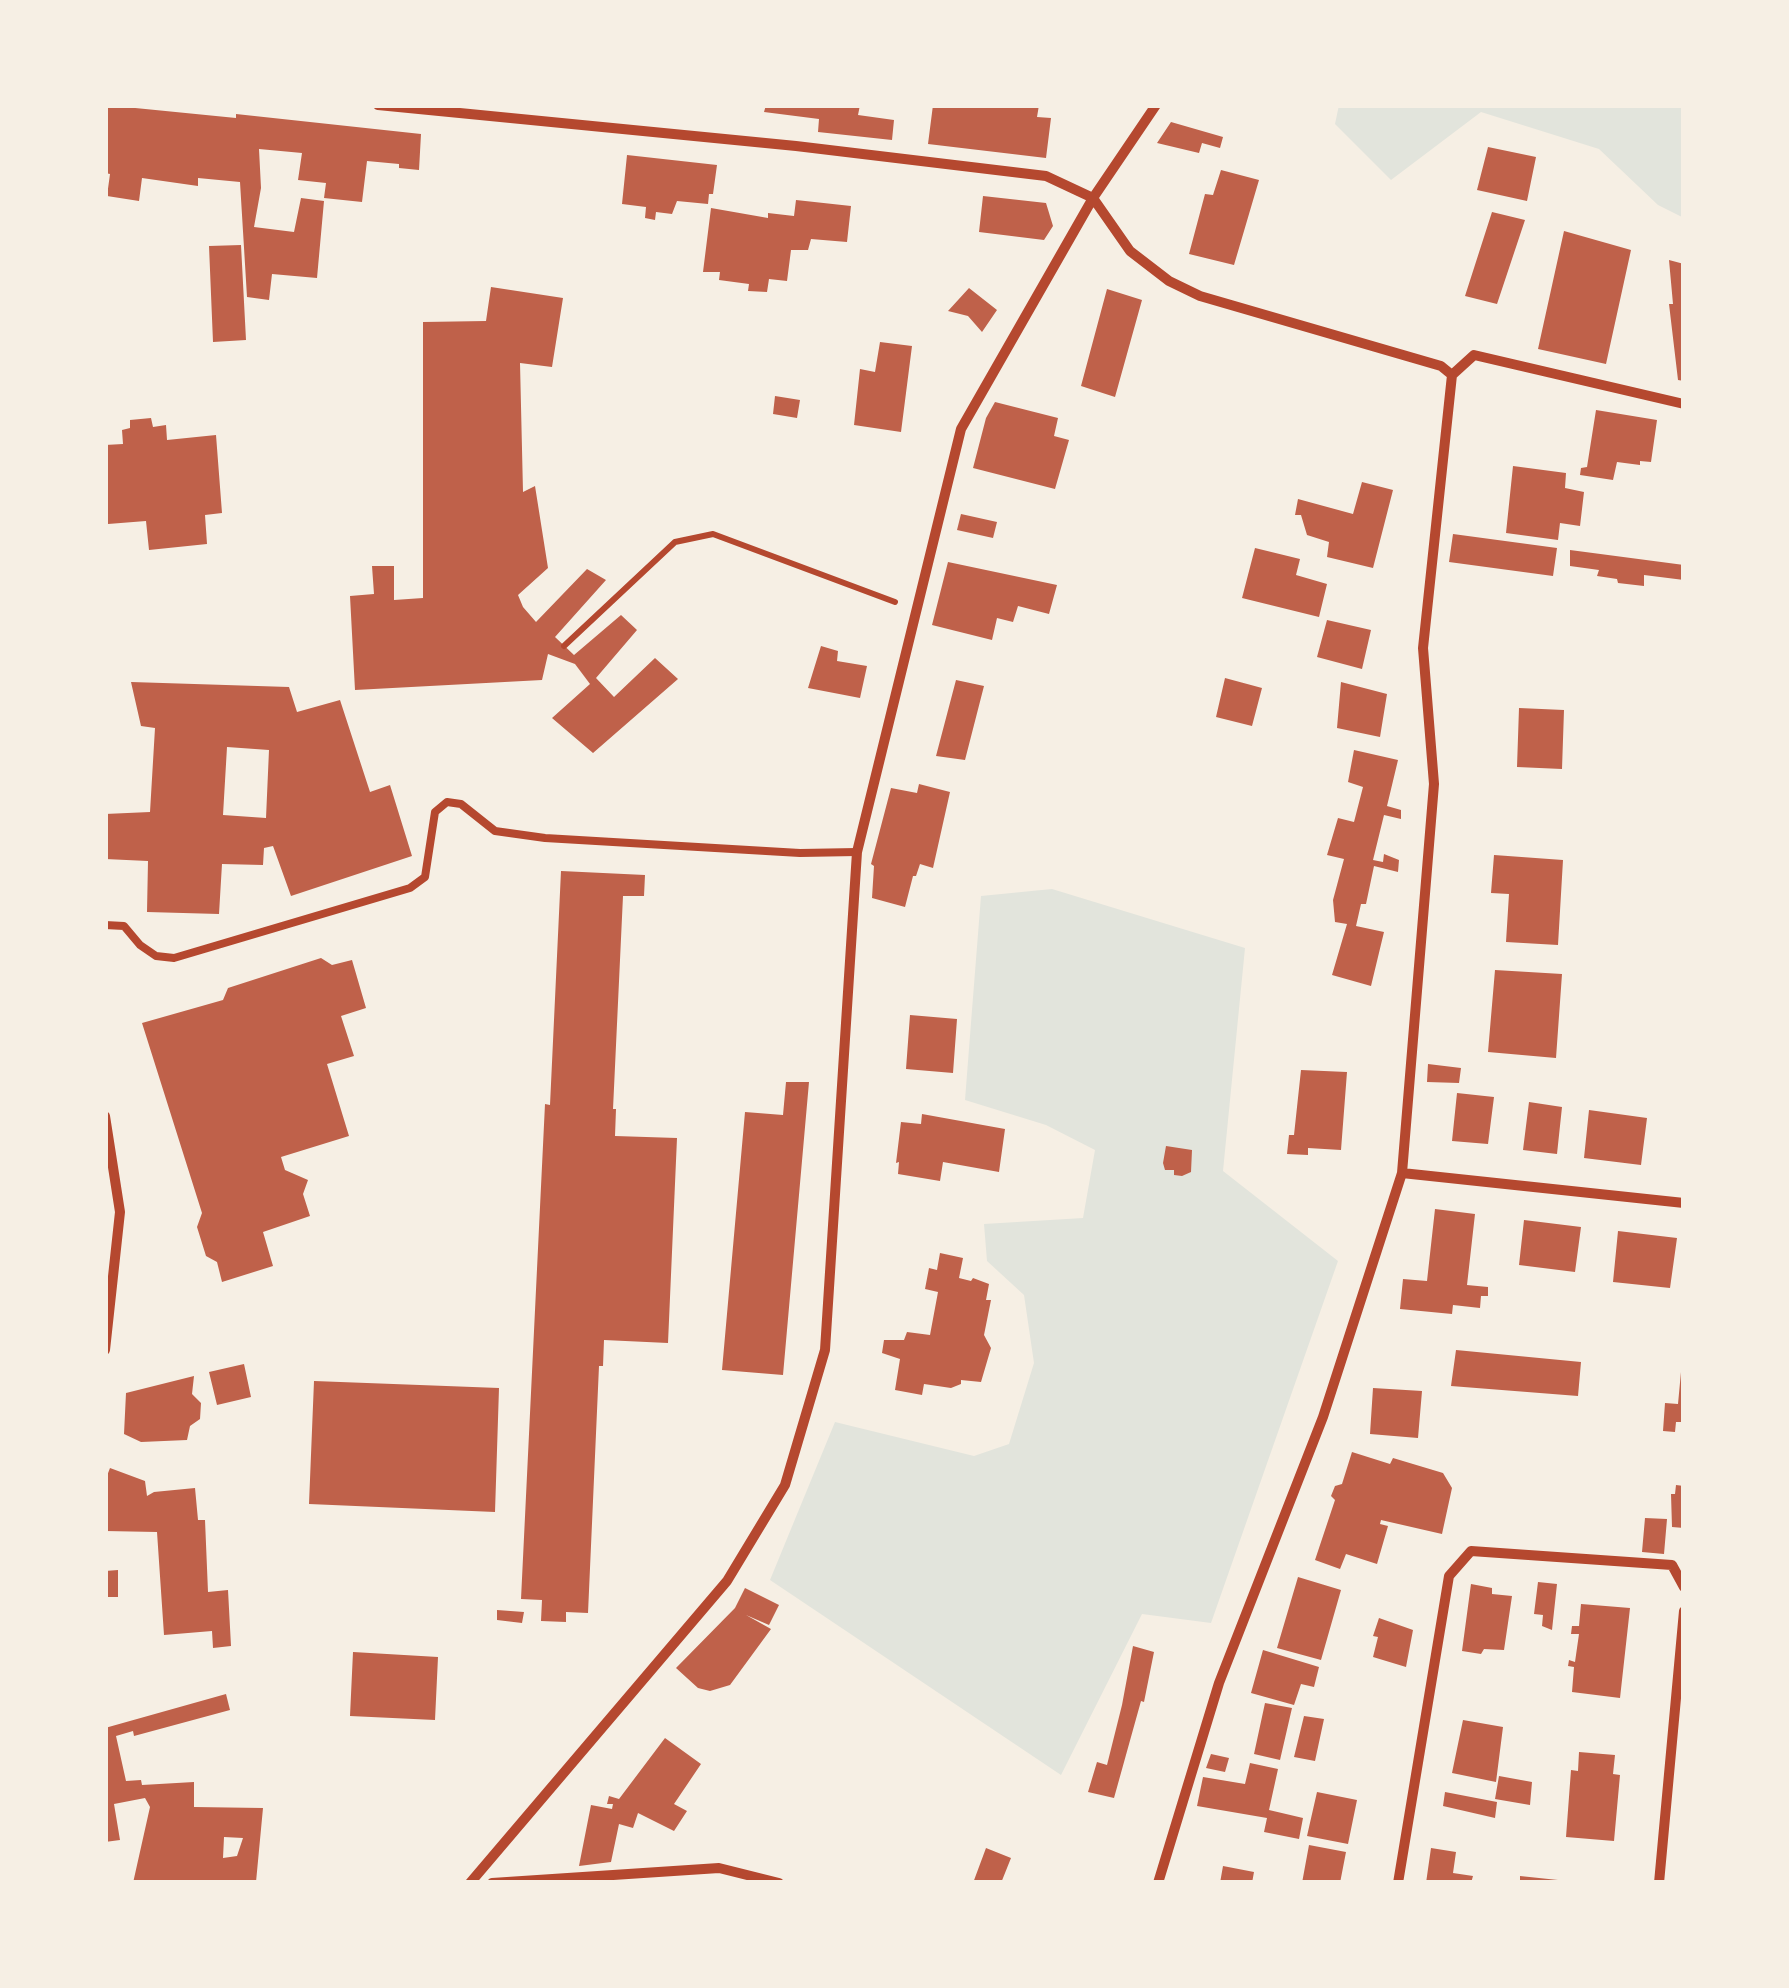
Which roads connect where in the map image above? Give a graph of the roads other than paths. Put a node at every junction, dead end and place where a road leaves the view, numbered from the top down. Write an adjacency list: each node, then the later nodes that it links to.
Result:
1 (378, 105): 3 (street)
2 (1156, 105): 3 (street)
3 (1093, 198): 4 (street); 6 (street)
4 (1452, 375): 5 (street); 9 (street)
5 (1684, 404)
6 (857, 852): 7 (lane); 14 (street)
7 (105, 924)
8 (105, 1116): 11 (street)
9 (1402, 1173): 10 (street); 17 (street)
10 (1684, 1203)
11 (105, 1350)
12 (1684, 1587): 18 (street)
13 (1684, 1611): 19 (street)
14 (470, 1883)
15 (492, 1883): 16 (street)
16 (779, 1883)
17 (1158, 1883)
18 (1398, 1883)
19 (1659, 1883)

